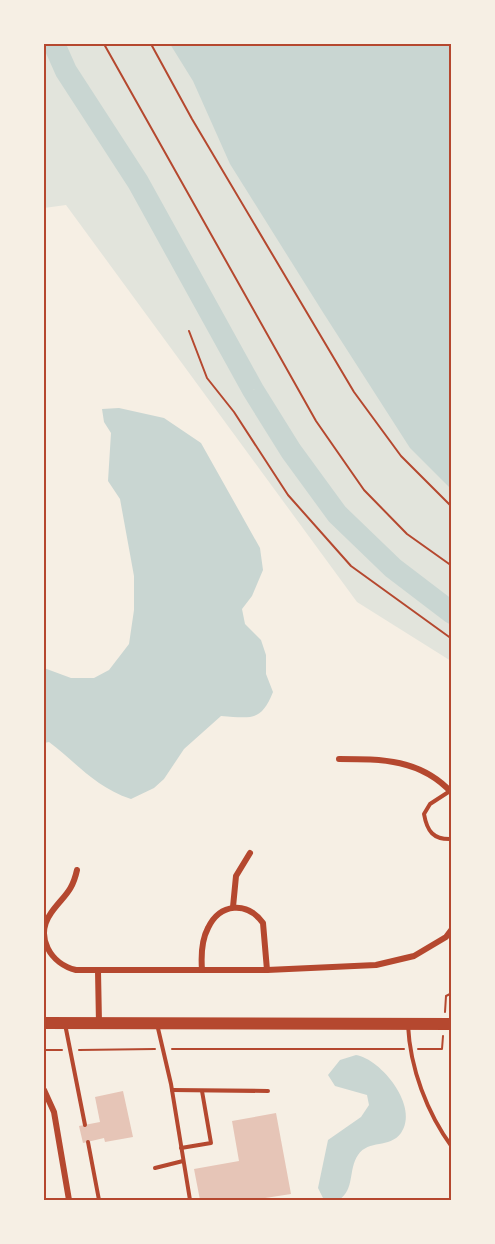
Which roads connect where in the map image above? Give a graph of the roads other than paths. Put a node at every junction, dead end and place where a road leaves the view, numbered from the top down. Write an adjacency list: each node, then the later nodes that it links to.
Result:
1 (339, 759): 2 (street)
2 (451, 792): 3 (lane)
3 (452, 839)
4 (250, 853): 6 (street)
5 (77, 870): 10 (street)
6 (233, 907): 8 (street); 9 (street)
7 (452, 929): 9 (street)
8 (202, 970): 9 (street); 10 (street)
9 (267, 970)
10 (98, 971): 13 (street)
11 (44, 1023): 12 (highway)
12 (65, 1023): 13 (highway); 21 (lane)
13 (99, 1024): 14 (highway)
14 (157, 1024): 15 (highway); 18 (lane)
15 (408, 1024): 16 (highway); 23 (lane)
16 (452, 1024)
17 (44, 1090): 27 (street)
18 (172, 1090): 19 (lane); 24 (lane)
19 (202, 1090): 20 (lane); 24 (lane)
20 (268, 1091)
21 (84, 1125)
22 (88, 1142): 28 (lane)
23 (452, 1147)
24 (181, 1148): 25 (lane)
25 (183, 1161): 26 (lane); 29 (lane)
26 (155, 1168)
27 (69, 1200)
28 (99, 1200)
29 (190, 1200)

